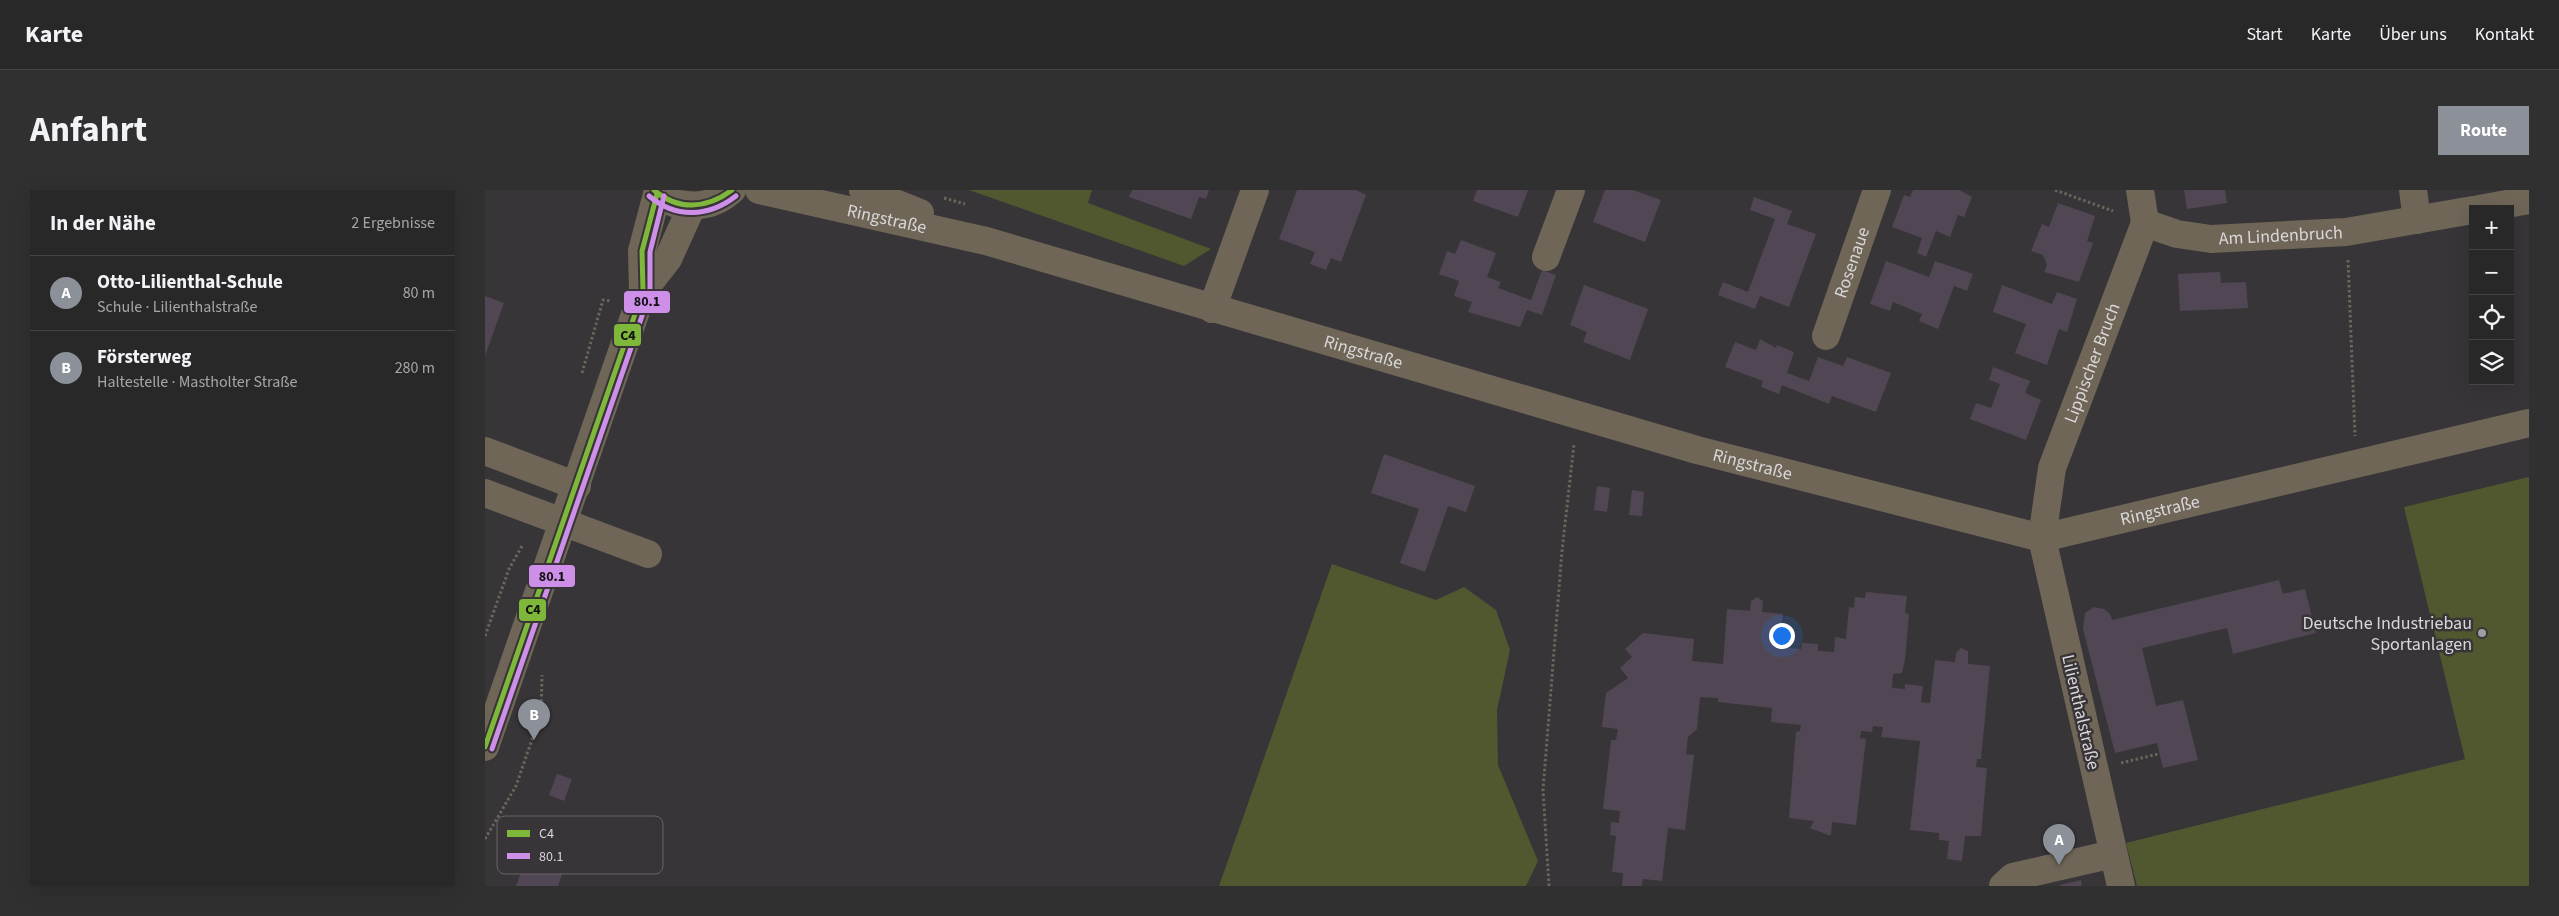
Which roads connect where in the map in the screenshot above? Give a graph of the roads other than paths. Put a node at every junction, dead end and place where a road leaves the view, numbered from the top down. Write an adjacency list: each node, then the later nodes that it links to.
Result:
1 (732, 190): 12 (street)
2 (759, 190): 16 (street, Ringstraße)
3 (863, 190): 16 (street, Ringstraße)
4 (1255, 190): 19 (street)
5 (1571, 190): 17 (street)
6 (1877, 190): 20 (street, Rosenaue)
7 (2140, 190): 15 (street, Lippischer Bruch)
8 (2413, 190): 14 (street)
9 (656, 192): 12 (street); 18 (street)
10 (2529, 200): 11 (street)
11 (2501, 205)
12 (692, 206): 18 (street)
13 (2469, 211): 14 (street, Am Lindenbruch)
14 (2417, 220): 15 (street, Am Lindenbruch)
15 (2145, 223): 26 (street, Lippischer Bruch)
16 (986, 241): 19 (street, Ringstraße)
17 (1546, 258)
18 (643, 291): 23 (street)
19 (1212, 309): 26 (street, Ringstraße)
20 (1827, 336)
21 (2529, 423): 26 (street, Ringstraße)
22 (485, 451): 23 (street)
23 (577, 486): 25 (street)
24 (485, 493): 25 (street)
25 (565, 521): 27 (street); 28 (street)
26 (2042, 538): 29 (street, Lilienthalstraße)
27 (648, 554)
28 (485, 747)
29 (2113, 854): 30 (street); 31 (street, Lilienthalstraße)
30 (2003, 886)
31 (2121, 886)

